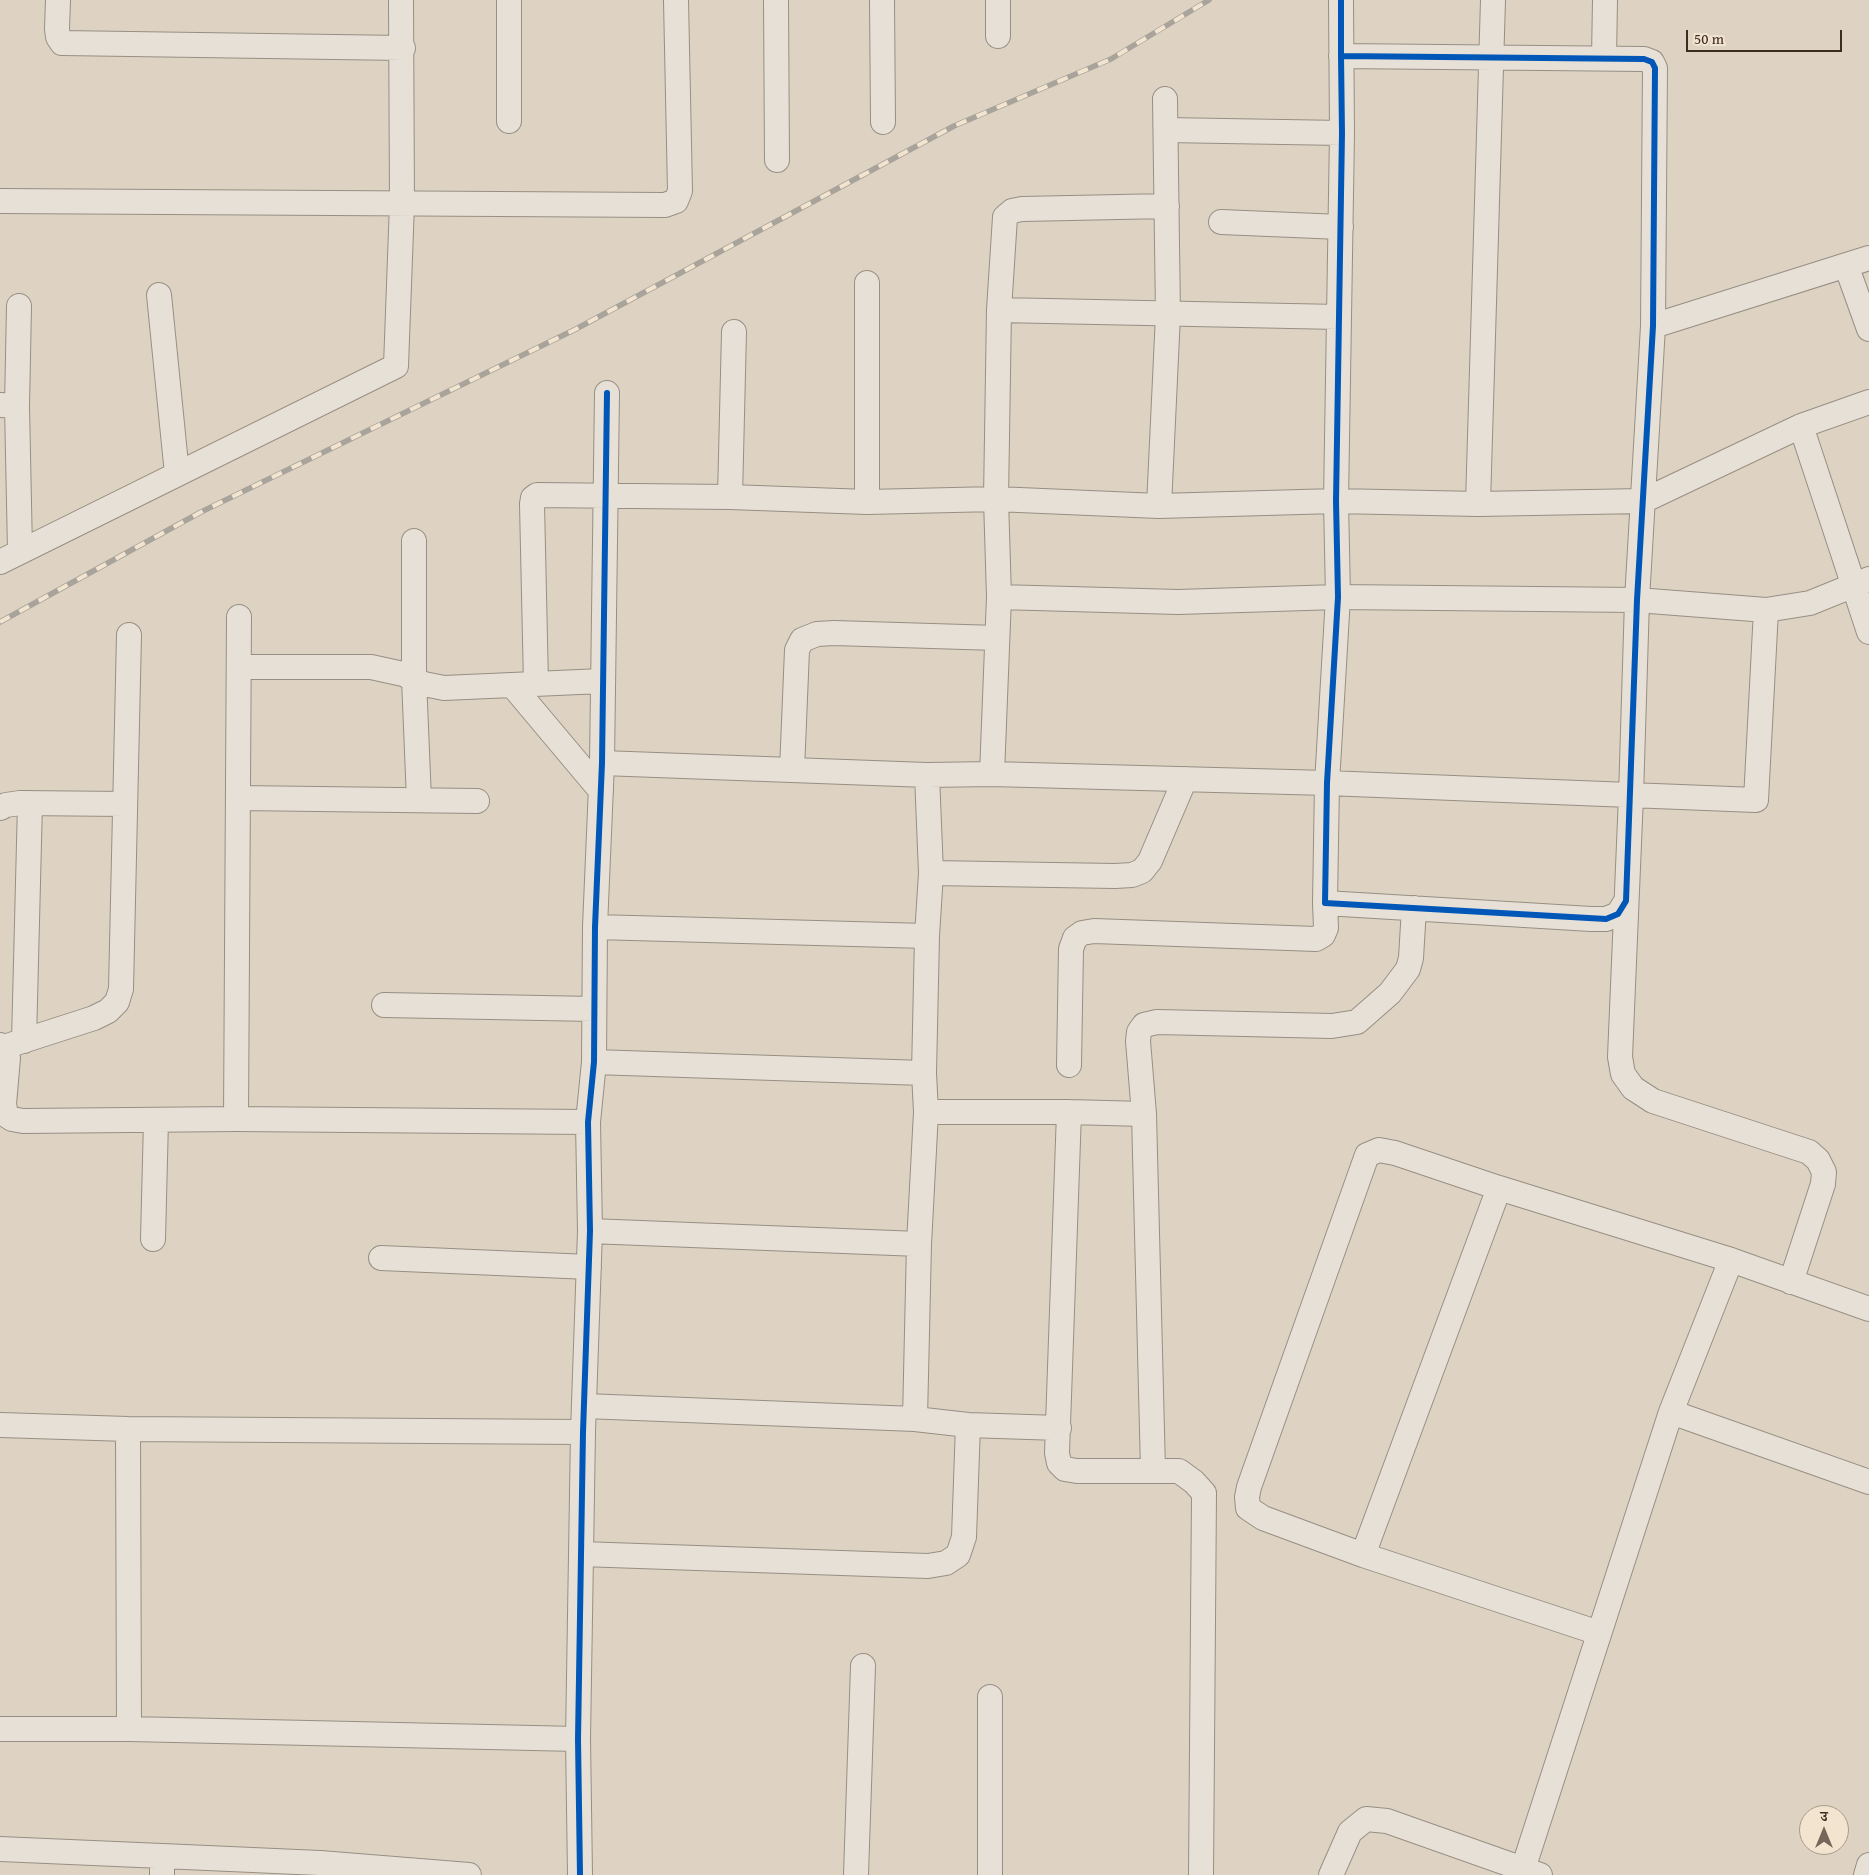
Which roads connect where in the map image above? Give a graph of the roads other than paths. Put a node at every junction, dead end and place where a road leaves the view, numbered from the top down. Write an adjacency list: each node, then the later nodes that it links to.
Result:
1 (58, 0): 12 (street)
2 (402, 0): 12 (street)
3 (509, 0): 17 (street)
4 (676, 0): 23 (street)
5 (776, 0): 21 (street)
6 (882, 0): 18 (street)
7 (998, 0): 11 (street)
8 (1493, 0): 14 (street)
9 (1605, 0): 15 (street)
10 (1341, 1): 13 (street)
11 (998, 36)
12 (403, 48): 23 (street)
13 (1342, 56): 14 (street); 20 (street)
14 (1491, 58): 15 (street); 49 (street)
15 (1604, 58): 35 (street)
16 (1166, 99): 19 (street)
17 (509, 121)
18 (882, 122)
19 (1166, 130): 20 (street); 24 (street)
20 (1342, 133): 26 (street)
21 (777, 160)
22 (0, 201): 23 (street)
23 (402, 203): 42 (street)
24 (1167, 206): 32 (street); 33 (street)
25 (1221, 222): 26 (street)
26 (1341, 227): 34 (street)
27 (1869, 258): 28 (street)
28 (1846, 265): 35 (street); 36 (street)
29 (867, 283): 48 (street)
30 (158, 295): 42 (street)
31 (19, 306): 40 (street)
32 (999, 310): 33 (street); 45 (street)
33 (1168, 314): 34 (street); 50 (street)
34 (1339, 317): 46 (street)
35 (1653, 326): 47 (street)
36 (1869, 329)
37 (734, 332): 44 (street)
38 (607, 393): 43 (street)
39 (1869, 402): 41 (street)
40 (9, 406): 52 (street)
41 (1801, 426): 47 (street); 53 (street)
42 (177, 474): 52 (street)
43 (607, 495): 44 (street); 64 (street); 65 (street)
44 (730, 497): 48 (street)
45 (996, 500): 48 (street); 50 (street); 54 (street)
46 (1336, 501): 49 (street); 50 (street); 55 (street)
47 (1643, 501): 49 (street); 56 (street)
48 (867, 502)
49 (1478, 504)
50 (1159, 506)
51 (414, 541): 63 (street)
52 (10, 547)
53 (1862, 581): 57 (street); 59 (street)
54 (999, 598): 55 (street); 61 (street)
55 (1338, 598): 56 (street); 72 (street)
56 (1637, 600): 57 (street); 74 (street)
57 (1766, 610): 74 (street)
58 (239, 617): 62 (street)
59 (1869, 632)
60 (129, 635): 79 (street)
61 (997, 638): 68 (street); 69 (street)
62 (240, 667): 63 (street); 75 (street)
63 (414, 679): 66 (street); 76 (street)
64 (602, 681): 65 (street); 67 (street)
65 (536, 684): 66 (street)
66 (512, 685): 73 (street)
67 (602, 763): 68 (street); 73 (street)
68 (792, 770): 70 (street)
69 (992, 774): 70 (street); 71 (street)
70 (927, 775): 81 (street)
71 (1185, 779): 72 (street); 81 (street)
72 (1328, 784): 74 (street); 83 (street)
73 (601, 792): 85 (street)
74 (1631, 796): 82 (street)
75 (239, 798): 76 (street); 96 (street)
76 (419, 800): 77 (street)
77 (477, 801)
78 (30, 803): 79 (street); 80 (street); 89 (street)
79 (126, 804): 89 (street)
80 (0, 808)
81 (931, 873): 86 (street)
82 (1626, 901): 84 (street); 106 (street)
83 (1325, 903): 84 (street); 91 (street)
84 (1414, 908): 95 (street)
85 (595, 927): 86 (street); 88 (street)
86 (927, 936): 92 (street)
87 (384, 1005): 88 (street)
88 (594, 1010): 90 (street)
89 (9, 1044): 97 (street)
90 (594, 1062): 92 (street); 98 (street)
91 (1069, 1065)
92 (924, 1073): 93 (street)
93 (926, 1112): 94 (street); 102 (street)
94 (1069, 1112): 95 (street); 113 (street)
95 (1144, 1114): 116 (street)
96 (236, 1119): 97 (street); 98 (street)
97 (156, 1120): 101 (street)
98 (588, 1122): 100 (street)
99 (1499, 1188): 104 (street); 119 (street); 119 (street)
100 (590, 1231): 102 (street); 105 (street)
101 (154, 1239)
102 (919, 1244): 110 (street)
103 (381, 1258): 105 (street)
104 (1731, 1260): 106 (street); 109 (street)
105 (589, 1267): 108 (street)
106 (1791, 1282): 107 (street)
107 (1869, 1309)
108 (585, 1406): 110 (street); 115 (street)
109 (1671, 1412): 117 (street); 120 (street)
110 (915, 1419): 112 (street)
111 (0, 1425): 114 (street)
112 (968, 1425): 113 (street); 118 (street)
113 (1060, 1428): 116 (street)
114 (128, 1429): 115 (street); 124 (street)
115 (583, 1432): 118 (street)
116 (1153, 1470): 135 (street)
117 (1869, 1482)
118 (581, 1554): 125 (street)
119 (1363, 1555): 120 (street)
120 (1599, 1633): 130 (street)
121 (863, 1666): 133 (street)
122 (990, 1697): 134 (street)
123 (0, 1729): 124 (street)
124 (129, 1730): 125 (street)
125 (578, 1739): 132 (street)
126 (0, 1849): 128 (street)
127 (1869, 1865): 137 (street)
128 (162, 1866): 129 (street)
129 (320, 1869): 131 (street)
130 (1531, 1872): 136 (street)
131 (469, 1875)
132 (580, 1875)
133 (856, 1875)
134 (990, 1875)
135 (1201, 1875)
136 (1331, 1875)
137 (1866, 1875)

